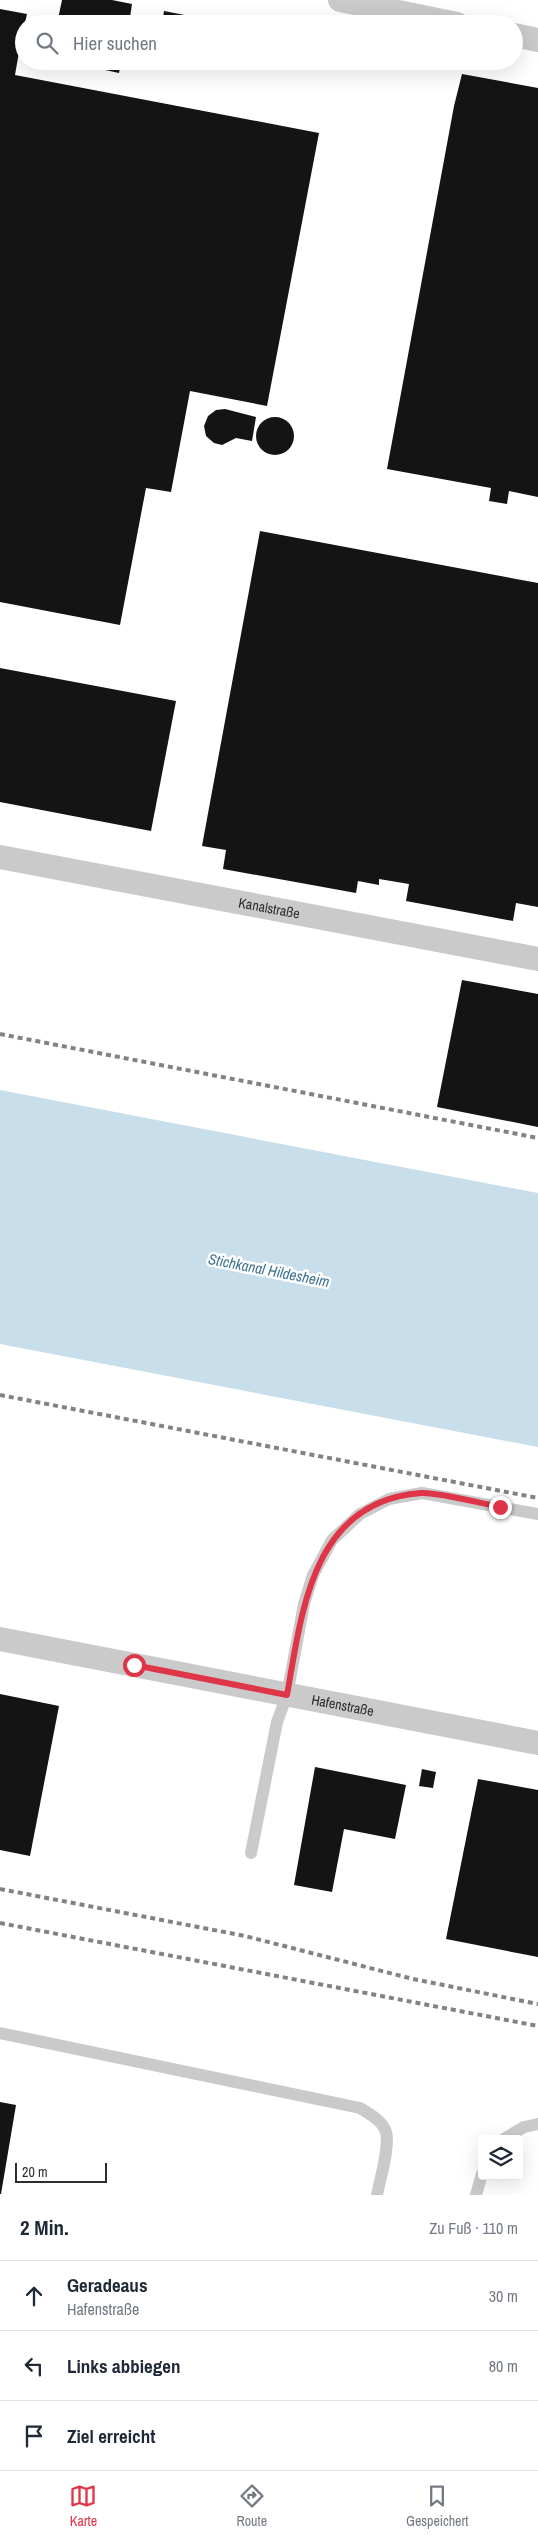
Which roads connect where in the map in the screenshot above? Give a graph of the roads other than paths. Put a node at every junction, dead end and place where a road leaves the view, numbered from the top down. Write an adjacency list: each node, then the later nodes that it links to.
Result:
1 (340, 0): 2 (street)
2 (413, 15)
3 (523, 37): 4 (street)
4 (538, 40)
5 (0, 856): 6 (street, Kanalstraße)
6 (538, 958)
7 (538, 1514): 9 (lane)
8 (0, 1639): 9 (street, Hafenstraße)
9 (287, 1695): 10 (street, Hafenstraße); 11 (lane)
10 (538, 1743)
11 (251, 1853)
12 (0, 2033): 16 (lane)
13 (538, 2124): 14 (lane)
14 (511, 2135)
15 (480, 2180): 17 (lane)
16 (377, 2195)
17 (476, 2195)

